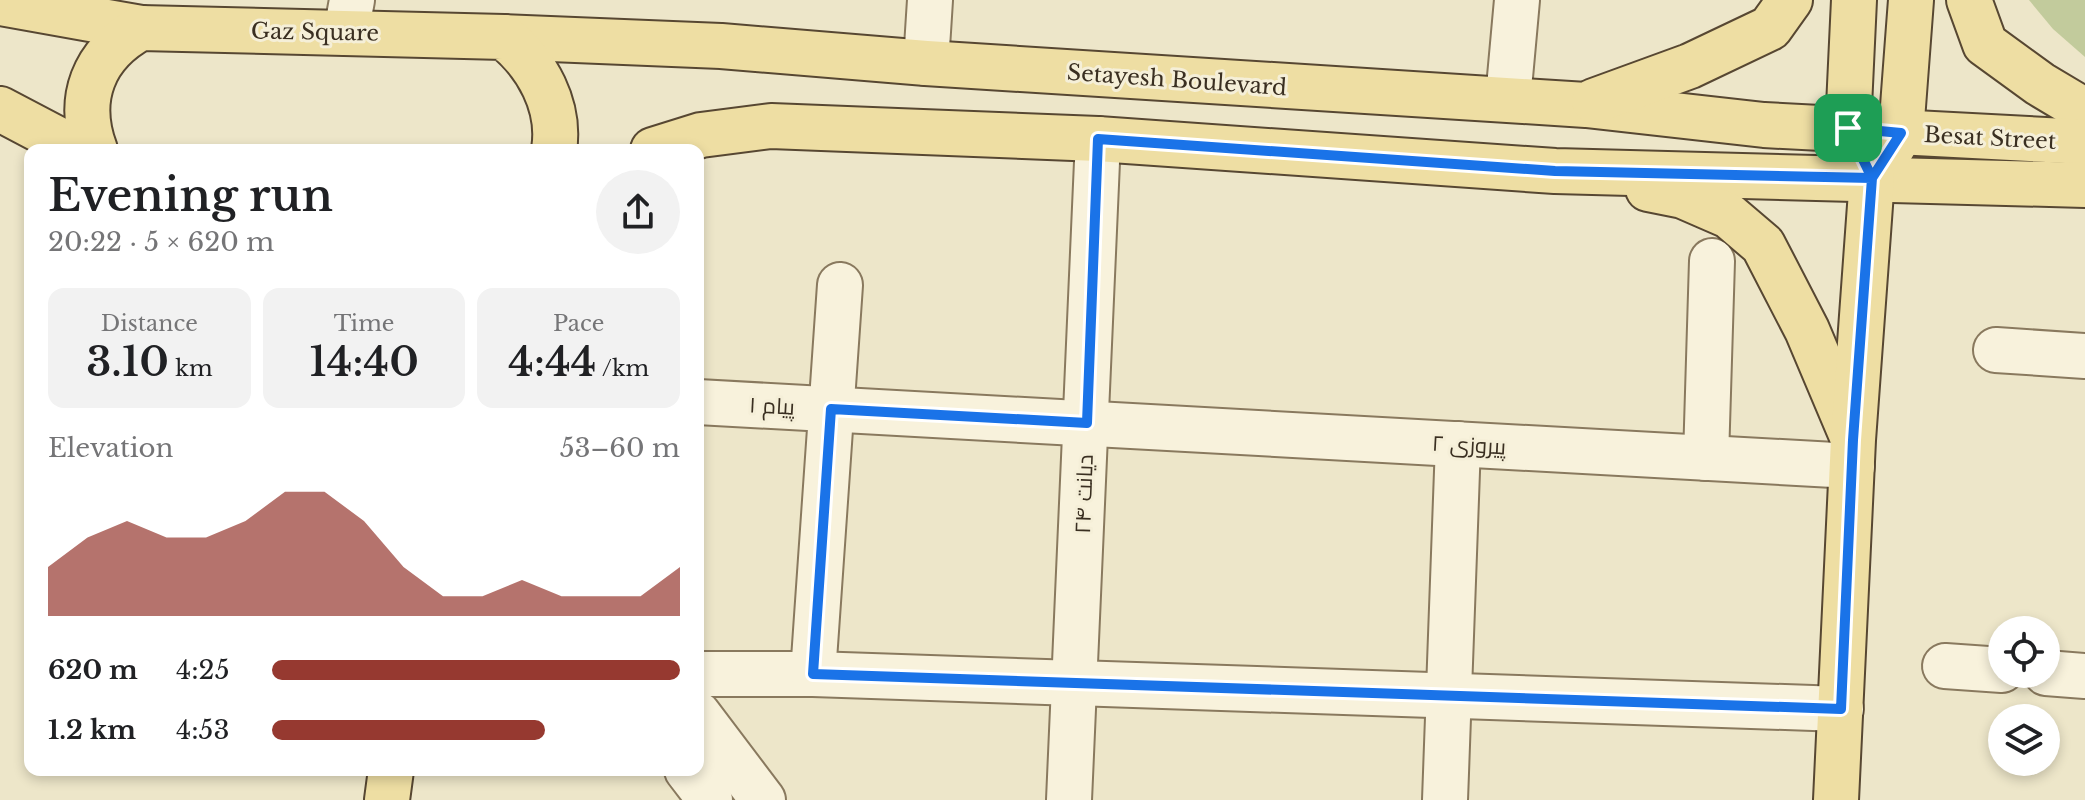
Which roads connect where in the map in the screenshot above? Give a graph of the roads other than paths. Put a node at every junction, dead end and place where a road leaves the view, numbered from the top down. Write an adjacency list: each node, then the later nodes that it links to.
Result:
1 (930, 0): 11 (street)
2 (1517, 0): 13 (street)
3 (1790, 0): 14 (main road)
4 (1854, 0): 17 (main road)
5 (1911, 0): 18 (main road)
6 (1969, 0): 16 (main road)
7 (0, 3): 9 (main road, Gaz Square)
8 (349, 17): 9 (main road, Gaz Square); 10 (main road, Gaz Square)
9 (141, 28): 22 (main road)
10 (504, 37): 11 (main road, Setayesh Boulevard); 23 (main road)
11 (926, 63): 12 (main road, Setayesh Boulevard)
12 (1266, 86): 13 (main road, Setayesh Boulevard); 25 (main road)
13 (1508, 99): 14 (main road, Setayesh Boulevard)
14 (1586, 105): 17 (main road, Setayesh Boulevard)
15 (0, 109): 21 (main road)
16 (2085, 111)
17 (1848, 128): 18 (main road, Besat Street); 27 (main road)
18 (1901, 133): 20 (main road, Besat Street); 27 (main road)
19 (1098, 139): 24 (main road); 25 (main road); 35 (street, دیانت ۲۴)
20 (2085, 142)
21 (67, 144)
22 (94, 144)
23 (554, 144)
24 (672, 144)
25 (1265, 151): 26 (main road)
26 (1555, 171): 27 (main road); 37 (main road)
27 (1872, 178): 28 (main road, Besat Street); 37 (main road)
28 (2085, 185)
29 (1712, 261): 38 (street)
30 (840, 285): 34 (street)
31 (1996, 350): 32 (street)
32 (2085, 356)
33 (704, 402): 34 (street, پیام ۱)
34 (831, 409): 35 (street, پیام ۱); 42 (street)
35 (1087, 423): 36 (street, پیروزی ۲); 45 (street, دیانت ۲۴)
36 (1458, 444): 38 (street, پیروزی ۲); 46 (street)
37 (1853, 453): 38 (street, پیروزی ۲); 47 (main road)
38 (1706, 458)
39 (1945, 666): 40 (street)
40 (1988, 669)
41 (704, 674): 42 (street)
42 (813, 674): 45 (street)
43 (2060, 674): 44 (street)
44 (2085, 676)
45 (1076, 683): 46 (street); 54 (street, دیانت ۲۴)
46 (1450, 695): 47 (street); 55 (street)
47 (1841, 709): 56 (main road)
48 (704, 722): 53 (street)
49 (390, 776): 51 (main road)
50 (692, 776): 52 (street)
51 (387, 800)
52 (710, 800)
53 (763, 800)
54 (1069, 800)
55 (1445, 800)
56 (1836, 800)

